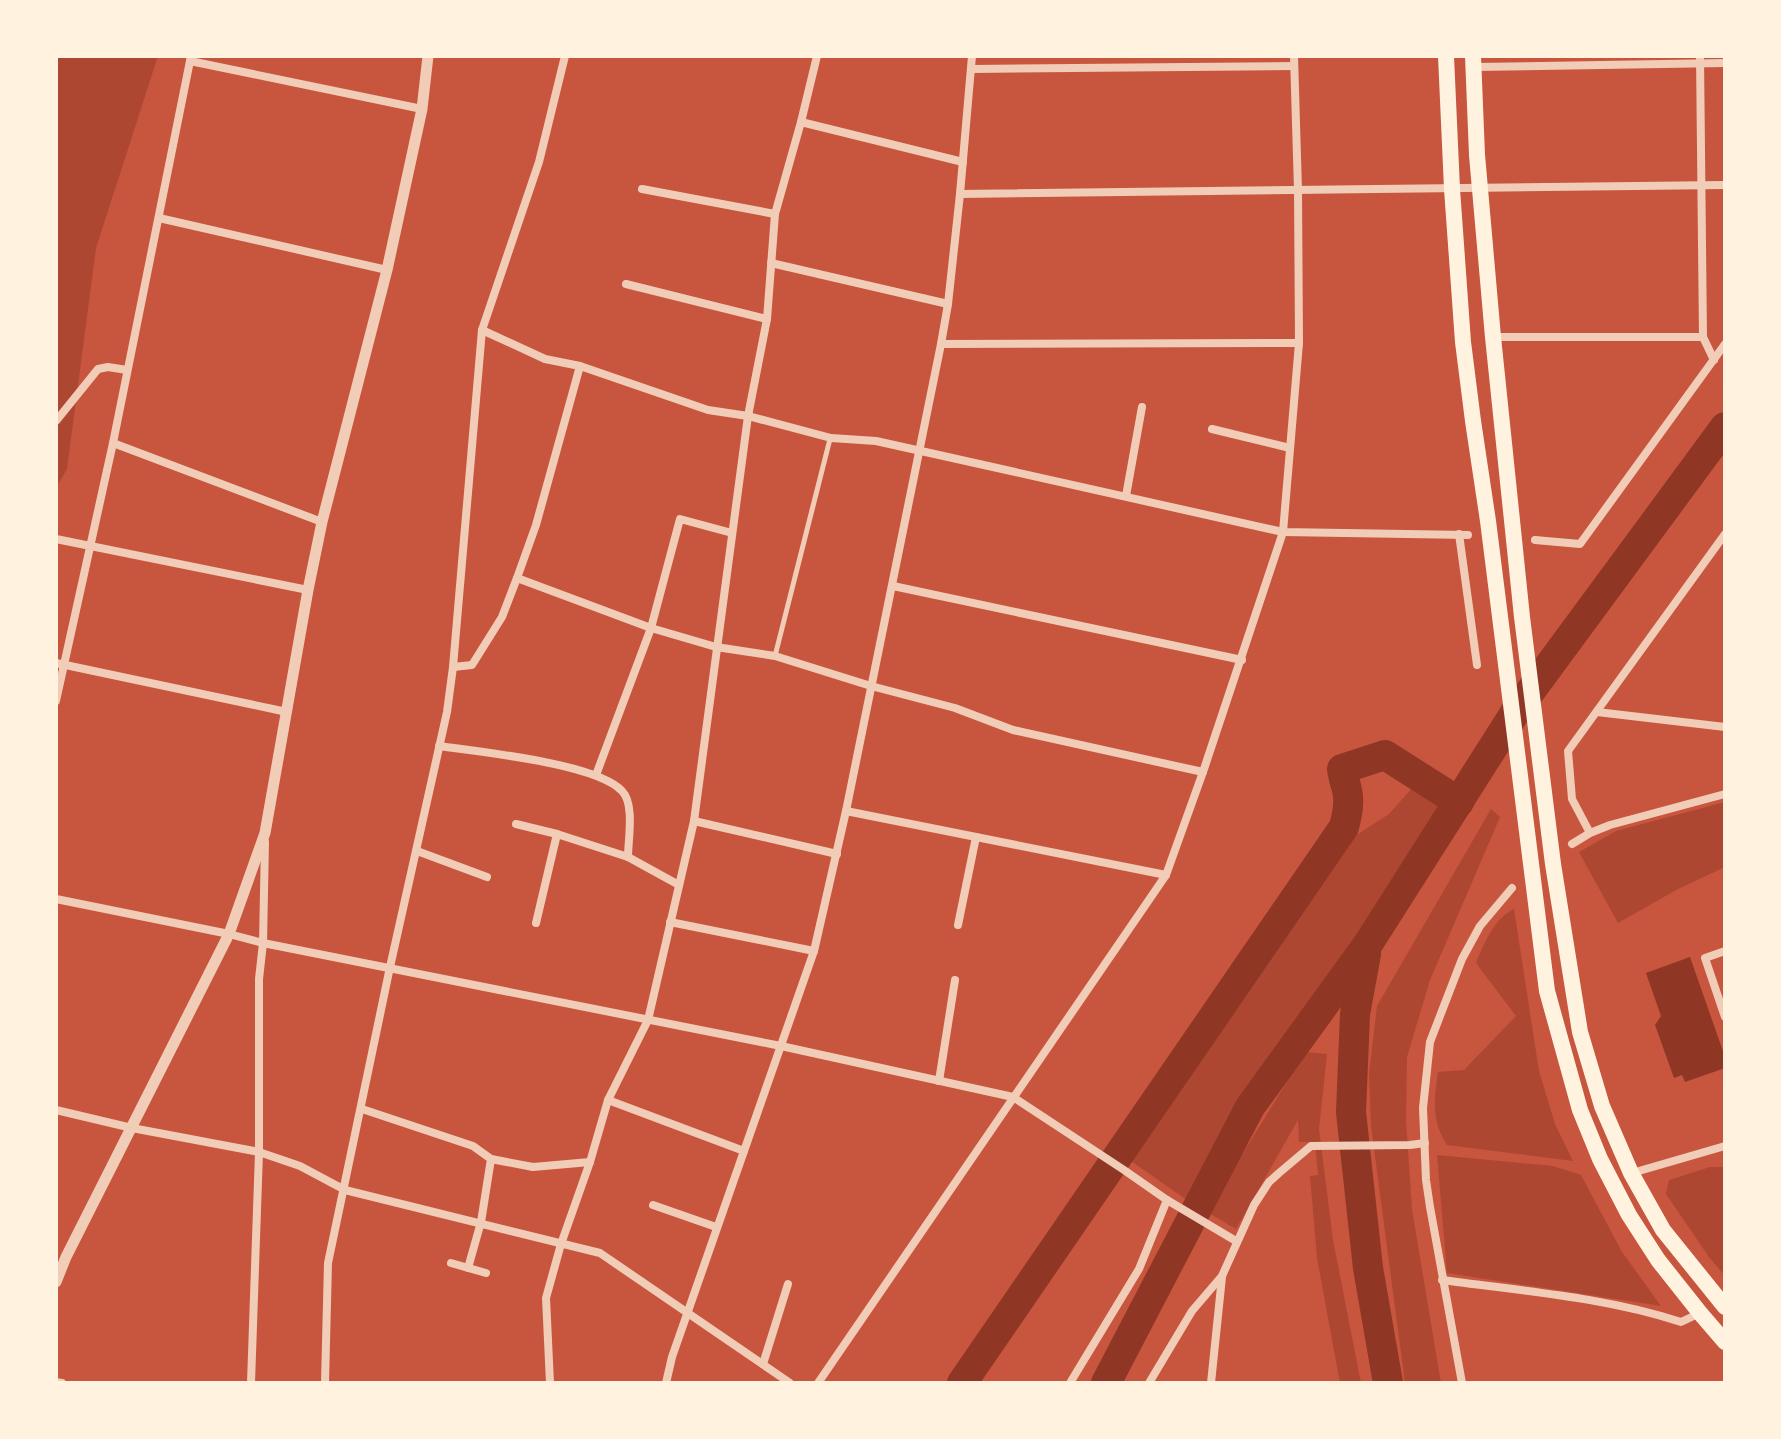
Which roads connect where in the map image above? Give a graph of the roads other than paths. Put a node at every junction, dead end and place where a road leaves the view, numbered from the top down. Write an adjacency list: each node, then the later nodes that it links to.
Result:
1 (428, 56): 12 (street)
2 (565, 56): 29 (street)
3 (817, 56): 13 (street)
4 (972, 56): 11 (street)
5 (1446, 56): 18 (highway)
6 (191, 58): 12 (street); 23 (street)
7 (1700, 60): 9 (street); 10 (street); 16 (street)
8 (1294, 61): 11 (street); 20 (street)
9 (1473, 61): 19 (highway)
10 (1725, 63)
11 (971, 69): 14 (street)
12 (422, 109): 25 (street)
13 (801, 122): 14 (street); 22 (street)
14 (963, 162): 21 (street)
15 (1725, 185): 16 (street)
16 (1702, 187): 19 (street); 31 (street)
17 (642, 189): 22 (street)
18 (1452, 189): 19 (street); 20 (street); 130 (highway)
19 (1480, 189): 30 (highway)
20 (1298, 190): 21 (street); 32 (street)
21 (960, 194): 27 (street)
22 (775, 214): 24 (street)
23 (159, 218): 25 (street); 37 (street)
24 (771, 263): 27 (street); 28 (street)
25 (387, 270): 47 (street)
26 (626, 284): 28 (street)
27 (948, 304): 33 (street)
28 (767, 319): 39 (street)
29 (482, 330): 36 (street); 63 (street)
30 (1493, 337): 31 (street); 113 (highway)
31 (1703, 337): 35 (street)
32 (1299, 343): 33 (street); 44 (street)
33 (941, 344): 45 (street)
34 (1725, 344): 35 (street)
35 (1714, 360): 52 (street)
36 (580, 366): 39 (street); 54 (street)
37 (127, 370): 40 (street); 43 (street)
38 (1142, 407): 46 (street)
39 (748, 416): 42 (street); 49 (street)
40 (56, 421)
41 (1212, 429): 44 (street)
42 (831, 438): 45 (street); 59 (lane)
43 (113, 443): 47 (street); 53 (street)
44 (1290, 448): 48 (street)
45 (921, 451): 46 (street); 55 (street)
46 (1126, 496): 48 (street)
47 (322, 522): 56 (street)
48 (1283, 532): 60 (street); 62 (street)
49 (732, 533): 57 (street); 58 (street)
50 (1725, 534): 67 (street)
51 (56, 539): 53 (street)
52 (1535, 540)
53 (90, 546): 56 (street); 61 (street)
54 (517, 578): 57 (street); 63 (street)
55 (893, 586): 60 (street); 64 (street)
56 (308, 590): 66 (street)
57 (651, 628): 58 (street); 71 (street)
58 (716, 647): 59 (street); 74 (street)
59 (775, 656): 64 (street)
60 (1242, 660): 70 (street)
61 (60, 664): 65 (street); 66 (street)
62 (1477, 665)
63 (453, 667): 69 (street)
64 (871, 686): 70 (street); 73 (street)
65 (56, 701)
66 (287, 712): 76 (street)
67 (1597, 712): 68 (street); 77 (street)
68 (1725, 727)
69 (439, 746): 71 (street); 81 (street)
70 (1203, 772): 84 (street)
71 (596, 775): 83 (street)
72 (1725, 794): 77 (street)
73 (846, 811): 79 (street); 82 (street)
74 (694, 821): 82 (street); 86 (street)
75 (516, 824): 78 (street)
76 (265, 833): 92 (street); 93 (street)
77 (1590, 833): 80 (street)
78 (557, 834): 83 (street); 90 (street)
79 (976, 837): 84 (street); 91 (street)
80 (1572, 844)
81 (417, 851): 85 (street); 96 (street)
82 (837, 854): 94 (street)
83 (628, 857): 86 (street)
84 (1166, 875): 102 (street)
85 (487, 877)
86 (679, 885): 89 (street)
87 (1512, 888): 107 (street)
88 (56, 899): 92 (street)
89 (670, 922): 94 (street); 99 (street)
90 (536, 923)
91 (958, 925)
92 (229, 934): 93 (street); 106 (street)
93 (263, 943): 96 (street); 110 (street)
94 (814, 951): 100 (street)
95 (1725, 951): 98 (street)
96 (390, 967): 99 (street); 104 (street)
97 (955, 980): 101 (street)
98 (1725, 1017)
99 (648, 1020): 100 (street); 103 (street)
100 (781, 1046): 101 (street); 109 (street)
101 (939, 1081): 102 (street)
102 (1013, 1097): 115 (street); 140 (street)
103 (608, 1100): 109 (street); 112 (street)
104 (362, 1109): 111 (street); 114 (street)
105 (56, 1110): 106 (street)
106 (132, 1128): 110 (street); 126 (street)
107 (1425, 1143): 119 (street); 125 (street)
108 (1725, 1146): 113 (street)
109 (744, 1151): 118 (street)
110 (259, 1152): 114 (street); 135 (street)
111 (491, 1159): 112 (street); 117 (street)
112 (590, 1162): 120 (street)
113 (1631, 1173): 128 (highway)
114 (345, 1190): 117 (street); 136 (street)
115 (1167, 1200): 119 (street); 141 (street)
116 (653, 1205): 118 (street)
117 (481, 1222): 120 (street); 122 (street)
118 (716, 1227): 129 (street)
119 (1236, 1241): 124 (street)
120 (561, 1244): 129 (street); 137 (street)
121 (451, 1263): 122 (street)
122 (468, 1268): 123 (street)
123 (486, 1273)
124 (1222, 1276): 142 (street); 143 (street)
125 (1442, 1280): 130 (street); 144 (street)
126 (56, 1282)
127 (788, 1284): 132 (street)
128 (1725, 1307)
129 (688, 1312): 132 (street); 138 (street)
130 (1700, 1313): 131 (highway)
131 (1725, 1342)
132 (763, 1364): 139 (street)
133 (56, 1382): 134 (street)
134 (62, 1383)
135 (251, 1383)
136 (325, 1383)
137 (550, 1383)
138 (666, 1383)
139 (790, 1383)
140 (818, 1383)
141 (1070, 1383)
142 (1149, 1383)
143 (1211, 1383)
144 (1462, 1383)

